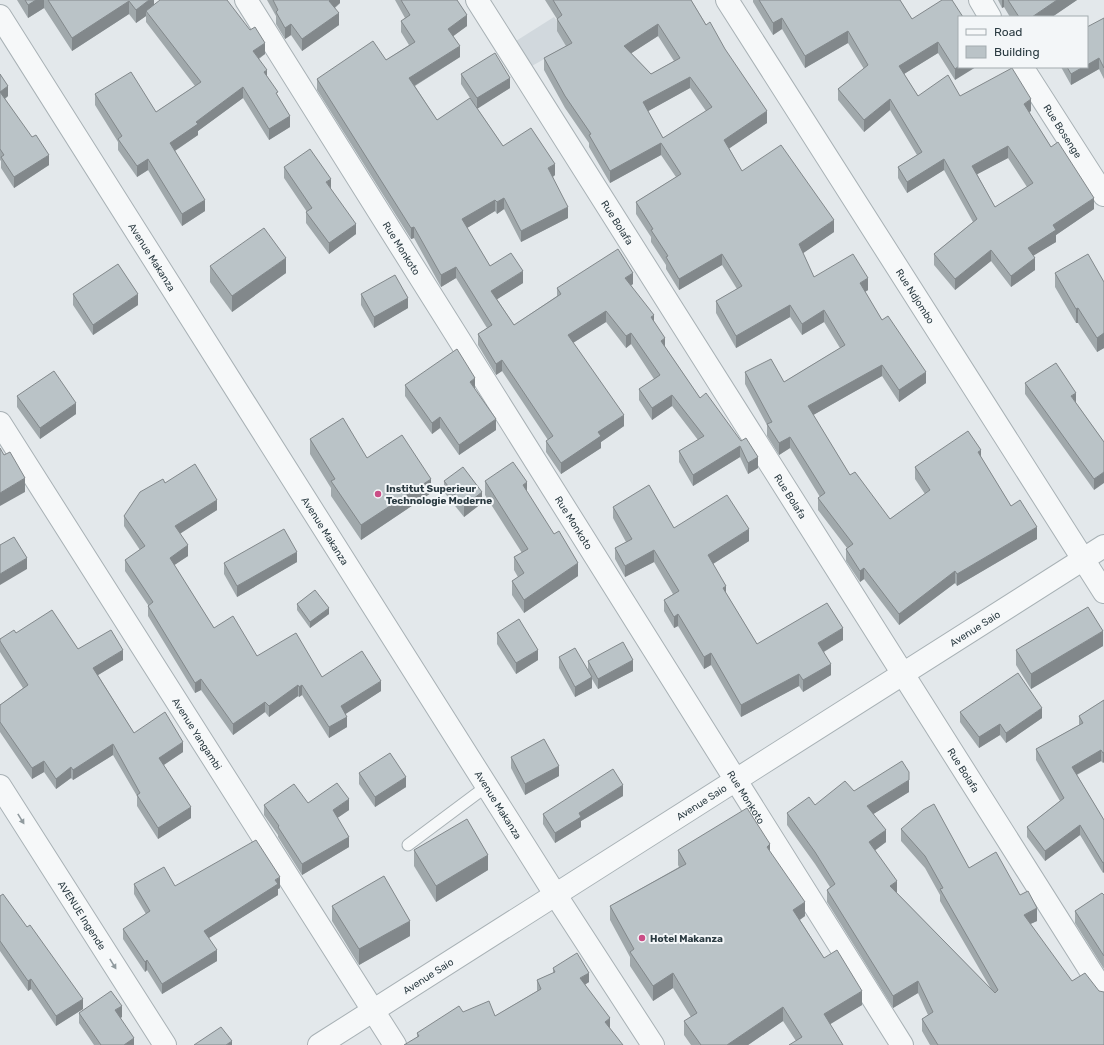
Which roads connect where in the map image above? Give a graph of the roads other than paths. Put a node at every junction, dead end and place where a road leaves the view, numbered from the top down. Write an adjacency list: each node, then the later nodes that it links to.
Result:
1 (246, 0): 14 (street, Rue Monkoto)
2 (477, 0): 13 (street, Rue Bolafa)
3 (727, 0): 11 (street, Rue Ndjombo)
4 (980, 0): 6 (street)
5 (0, 16): 16 (street, Avenue Makanza)
6 (989, 16)
7 (1023, 68): 8 (street, Rue Bosenge)
8 (1104, 196)
9 (0, 423): 20 (street, Avenue Yangambi)
10 (1104, 546): 11 (street, Avenue Saio)
11 (1083, 559): 12 (street, Rue Ndjombo); 13 (street, Avenue Saio)
12 (1104, 592)
13 (903, 674): 14 (street, Avenue Saio); 19 (street, Rue Bolafa)
14 (736, 780): 18 (street, Avenue Saio); 25 (street, Rue Monkoto)
15 (0, 786): 21 (street, AVENUE Ingende, one-way to 21)
16 (487, 786): 17 (lane); 18 (street, Avenue Makanza)
17 (408, 845)
18 (556, 894): 20 (street, Avenue Saio); 24 (street, Avenue Makanza)
19 (1104, 992)
20 (373, 1011): 22 (street, Avenue Saio); 23 (street, Avenue Yangambi)
21 (165, 1045)
22 (319, 1045)
23 (395, 1045)
24 (653, 1045)
25 (902, 1045)

